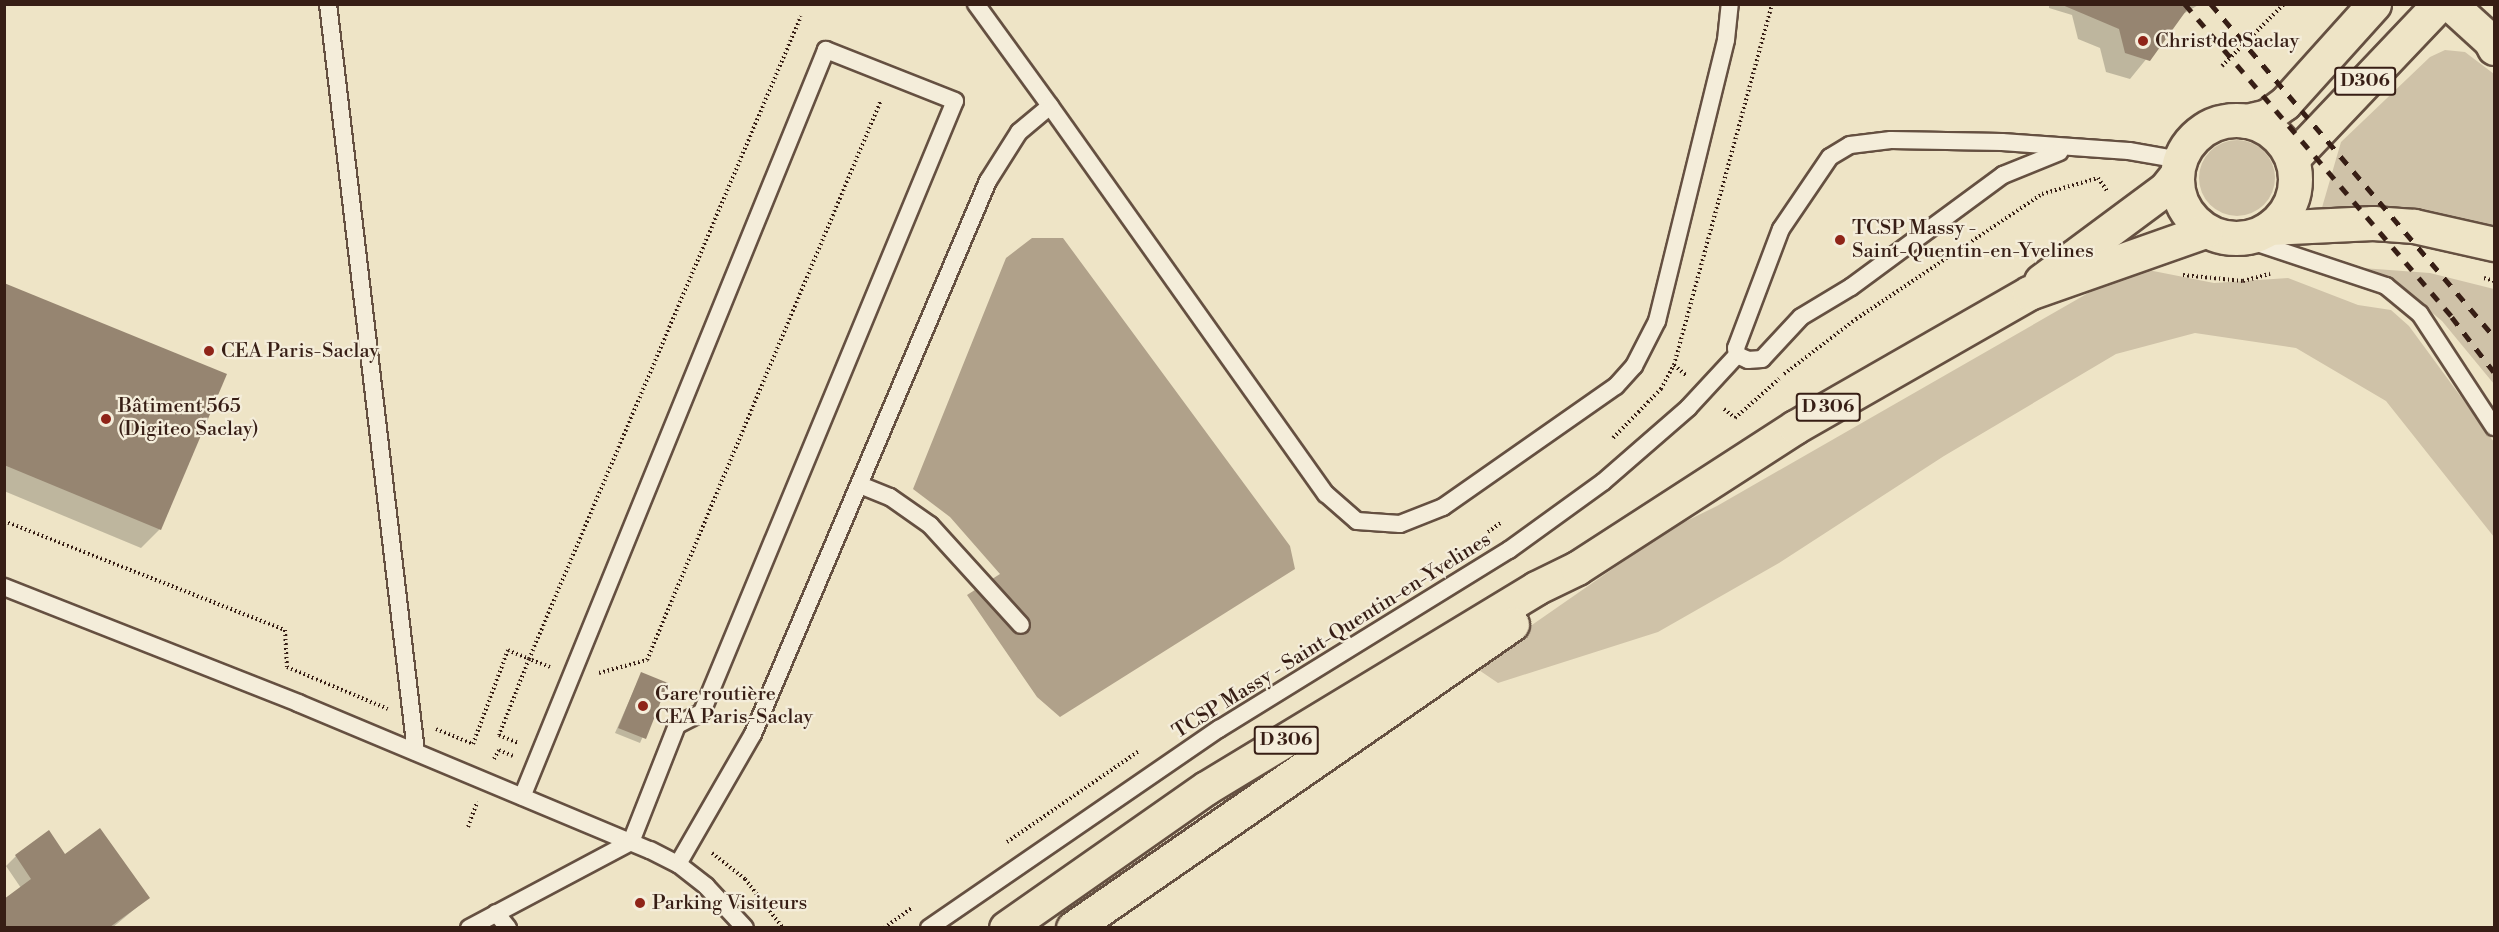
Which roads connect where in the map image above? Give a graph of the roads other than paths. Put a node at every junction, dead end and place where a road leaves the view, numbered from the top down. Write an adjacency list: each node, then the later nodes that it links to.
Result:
1 (328, 4): 23 (lane)
2 (976, 4): 8 (lane)
3 (1730, 4): 8 (lane)
4 (2374, 4): 9 (main road)
5 (2439, 4): 11 (main road, D306)
6 (2450, 4): 7 (main road)
7 (2493, 44)
8 (1050, 106): 19 (lane)
9 (2246, 121): 11 (main road); 12 (main road)
10 (2066, 149): 12 (lane); 17 (lane); 17 (lane)
11 (2292, 159): 14 (main road)
12 (2179, 167): 13 (main road); 16 (main road, D 306)
13 (2205, 231): 14 (main road); 16 (main road, D 306)
14 (2255, 233): 15 (main road); 18 (lane)
15 (2494, 244)
16 (2029, 292): 20 (main road, D 306)
17 (1737, 355): 31 (lane, TCSP Massy - Saint-Quentin-en-Yvelines)
18 (2494, 427)
19 (860, 485): 22 (lane); 26 (lane)
20 (1577, 568): 32 (main road, D 306); 33 (main road, D 306)
21 (4, 587): 23 (lane)
22 (1021, 625)
23 (416, 752): 24 (lane)
24 (522, 796): 25 (lane); 25 (lane)
25 (631, 842): 26 (lane); 27 (lane)
26 (678, 864): 30 (lane)
27 (496, 913): 28 (lane); 29 (lane)
28 (469, 927)
29 (508, 927)
30 (745, 927)
31 (929, 927)
32 (1006, 927)
33 (1073, 927)

